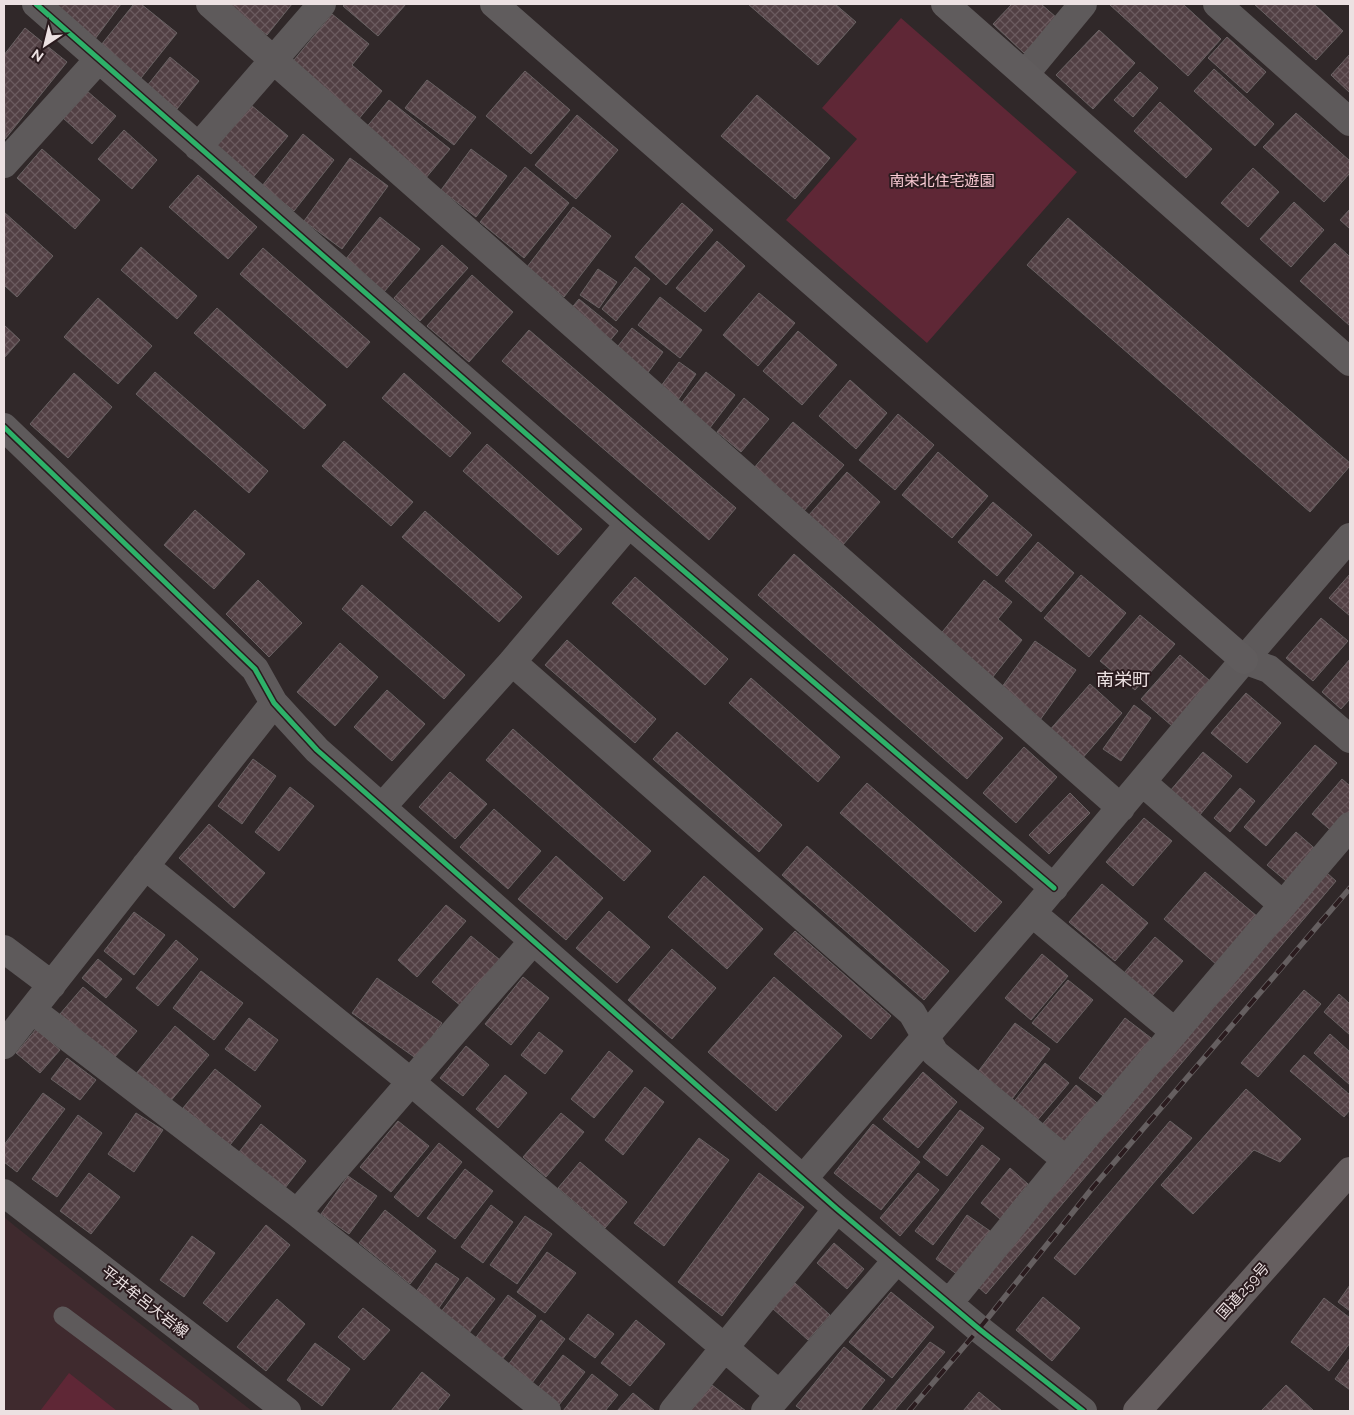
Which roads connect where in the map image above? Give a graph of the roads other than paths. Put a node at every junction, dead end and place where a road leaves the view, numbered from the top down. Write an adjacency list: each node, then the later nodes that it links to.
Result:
1 (36, 4): 8 (street)
2 (210, 4): 9 (street)
3 (322, 4): 9 (street)
4 (494, 4): 18 (street)
5 (945, 4): 10 (street)
6 (1084, 4): 10 (street)
7 (1217, 4): 11 (street)
8 (98, 59): 12 (street); 13 (street)
9 (272, 60): 12 (street); 24 (street)
10 (1025, 74): 14 (street)
11 (1350, 122)
12 (198, 147): 16 (street)
13 (4, 164)
14 (1350, 362)
15 (4, 427): 20 (street)
16 (629, 524): 19 (street); 27 (street)
17 (1350, 537): 18 (street)
18 (1244, 660): 21 (street); 22 (street)
19 (512, 662): 23 (street); 35 (street)
20 (274, 703): 23 (street); 26 (street)
21 (1350, 739)
22 (1142, 782): 24 (street); 28 (street)
23 (382, 807): 30 (street)
24 (1121, 808): 27 (street)
25 (1350, 826): 28 (street)
26 (145, 866): 32 (street); 37 (street)
27 (1054, 888): 29 (street)
28 (1283, 905): 34 (street)
29 (1032, 913): 34 (street); 35 (street)
30 (533, 941): 37 (street); 40 (street)
31 (4, 949): 32 (street)
32 (52, 985): 33 (street)
33 (32, 1010): 36 (street); 43 (street)
34 (1175, 1032): 38 (street)
35 (925, 1036): 38 (street); 40 (street)
36 (4, 1045)
37 (411, 1082): 43 (street); 47 (street)
38 (1066, 1160): 45 (street)
39 (1350, 1171): 54 (highway, 国道259号)
40 (803, 1179): 42 (street)
41 (4, 1193): 50 (street, 平井牟呂大岩線)
42 (838, 1209): 44 (street); 47 (street)
43 (296, 1213): 51 (street)
44 (897, 1260): 45 (street); 48 (street)
45 (949, 1303): 53 (street)
46 (63, 1316): 49 (lane)
47 (724, 1348): 48 (street); 52 (street)
48 (772, 1403)
49 (190, 1411)
50 (287, 1411)
51 (547, 1411)
52 (673, 1411)
53 (1083, 1411)
54 (1137, 1411)

